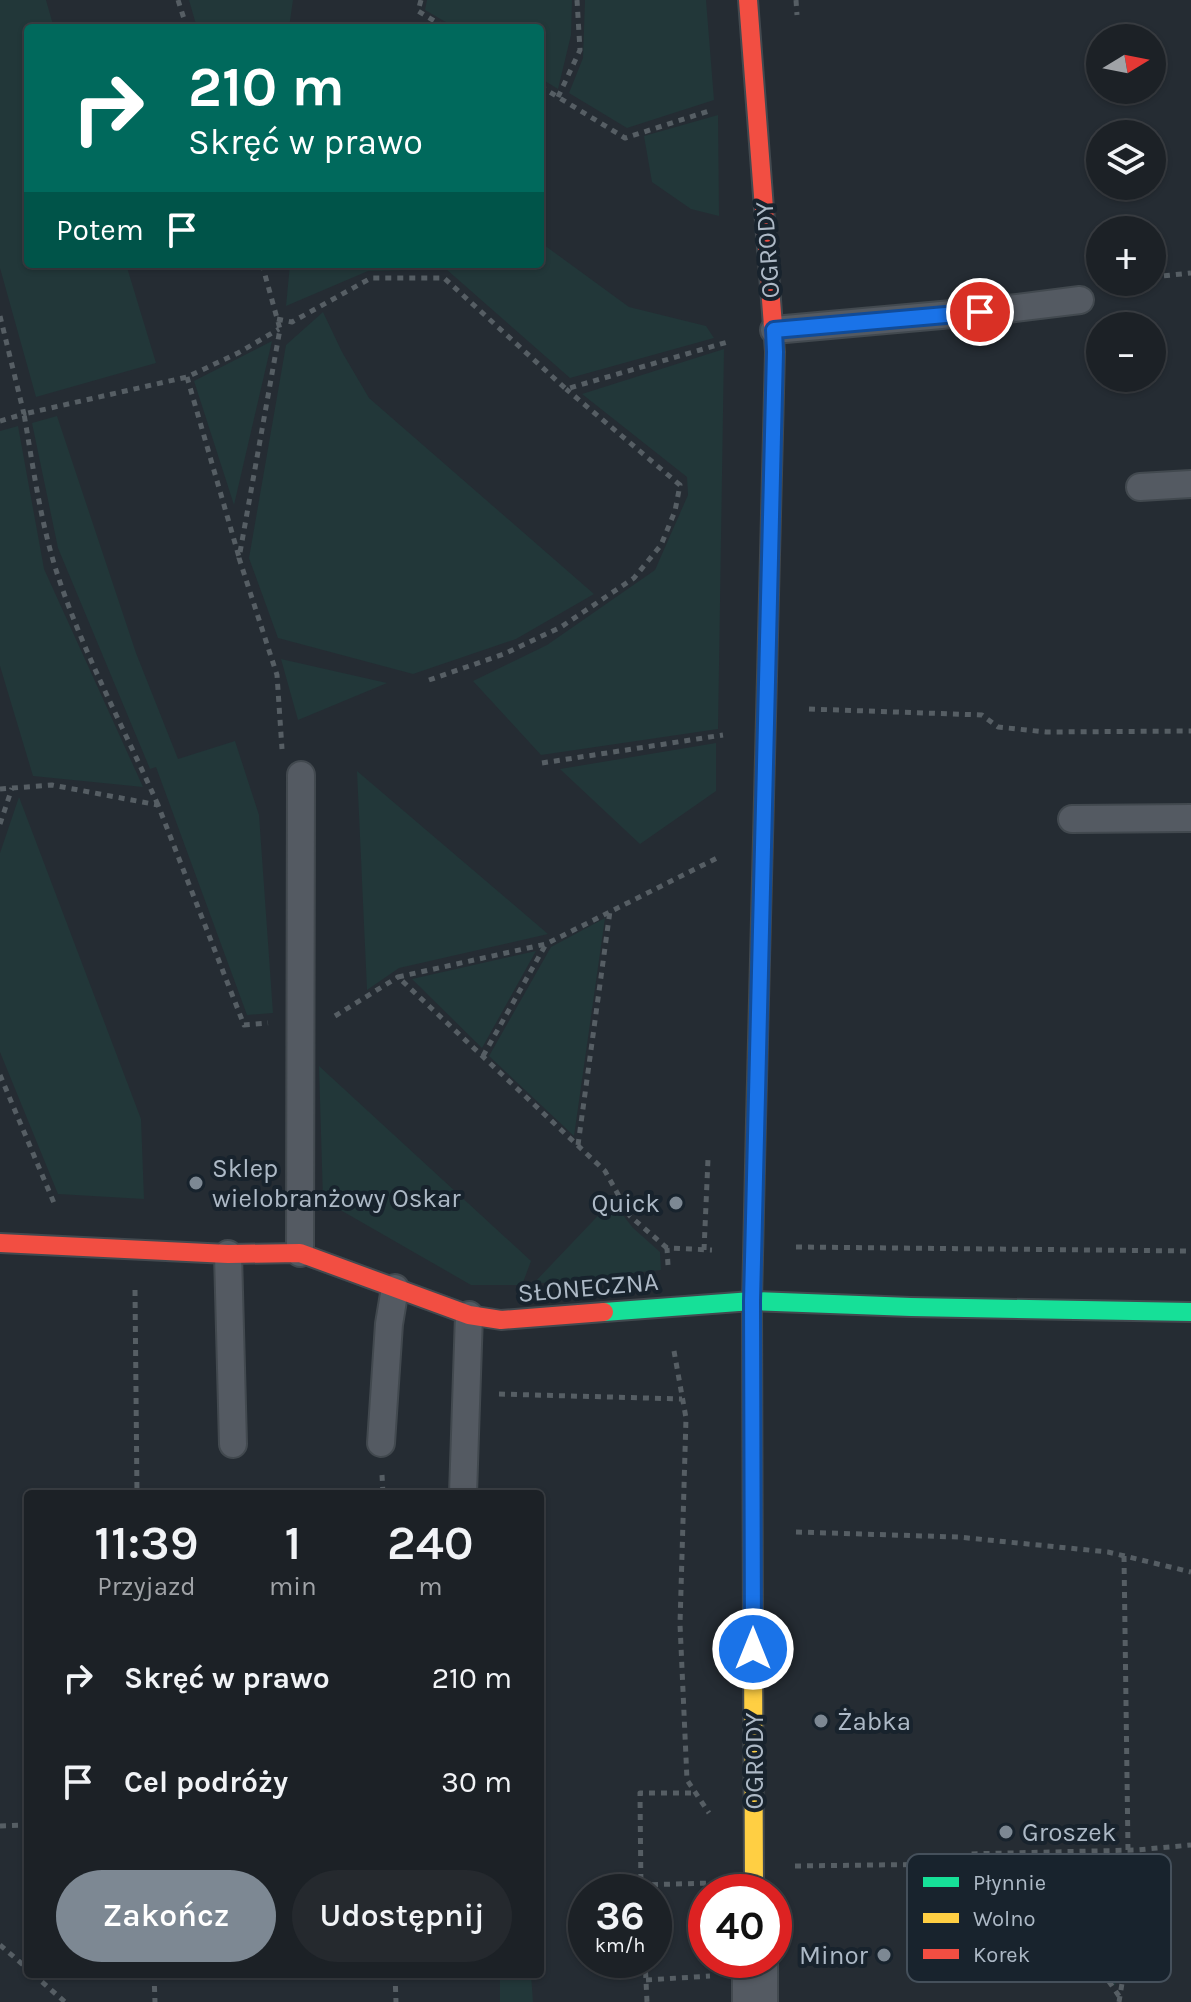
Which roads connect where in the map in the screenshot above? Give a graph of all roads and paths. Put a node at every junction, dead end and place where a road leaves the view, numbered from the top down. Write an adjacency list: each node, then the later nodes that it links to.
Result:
1 (178, 0): 5 (path)
2 (421, 0): 6 (path)
3 (577, 0): 8 (path)
4 (748, 0): 17 (street, OGRODY)
5 (186, 24)
6 (439, 24)
7 (544, 88): 8 (path)
8 (558, 97): 9 (path)
9 (714, 109)
10 (263, 268): 15 (path)
11 (1191, 273): 12 (path)
12 (1166, 276)
13 (1080, 300): 17 (lane)
14 (0, 316): 21 (path)
15 (277, 319): 16 (path); 20 (path)
16 (280, 329): 19 (path); 25 (path)
17 (774, 330): 56 (street, OGRODY)
18 (733, 341): 20 (path)
19 (187, 377): 21 (path); 25 (path)
20 (566, 389): 26 (path)
21 (24, 414): 22 (path); 34 (path)
22 (0, 421)
23 (1191, 484): 24 (lane)
24 (1140, 487)
25 (239, 558): 31 (path)
26 (429, 680)
27 (808, 709): 28 (path)
28 (1191, 731)
29 (726, 735): 30 (path)
30 (542, 763)
31 (292, 769): 53 (lane)
32 (12, 788): 33 (path); 34 (path); 37 (path)
33 (0, 789)
34 (158, 805): 42 (path)
35 (1191, 818): 36 (lane)
36 (1072, 819)
37 (0, 824)
38 (721, 856): 39 (path)
39 (611, 910): 40 (path); 46 (path)
40 (546, 944): 41 (path); 44 (path)
41 (398, 977): 43 (path); 44 (path)
42 (281, 1022)
43 (325, 1023)
44 (483, 1056): 46 (path)
45 (0, 1075): 47 (path)
46 (578, 1145): 50 (path)
47 (67, 1205)
48 (0, 1243): 51 (street, SŁONECZNA)
49 (787, 1247): 52 (path)
50 (667, 1248)
51 (134, 1249): 54 (street, SŁONECZNA); 64 (path)
52 (1191, 1251)
53 (300, 1253): 54 (street, SŁONECZNA); 55 (street, SŁONECZNA)
54 (228, 1254): 63 (lane)
55 (395, 1288): 58 (street, SŁONECZNA); 62 (lane)
56 (752, 1301): 57 (street, SŁONECZNA); 58 (street, SŁONECZNA); 82 (street, OGRODY)
57 (1191, 1312)
58 (469, 1315): 60 (lane)
59 (673, 1346): 61 (path)
60 (466, 1393): 61 (path); 65 (lane)
61 (682, 1399): 69 (path)
62 (381, 1443)
63 (233, 1444)
64 (137, 1490)
65 (463, 1490)
66 (794, 1532): 67 (path)
67 (1124, 1556): 68 (path); 74 (path)
68 (1191, 1572)
69 (697, 1793): 71 (path); 81 (path)
70 (24, 1825): 72 (path)
71 (713, 1825)
72 (0, 1826)
73 (1191, 1845): 75 (path)
74 (1128, 1850): 75 (path); 76 (path)
75 (1136, 1850): 78 (path)
76 (1020, 1853): 77 (path)
77 (967, 1854)
78 (1136, 1854)
79 (907, 1865): 80 (path)
80 (781, 1866)
81 (640, 1874)
82 (754, 1874)
83 (0, 1945): 84 (path)
84 (24, 1966)
85 (688, 1974): 90 (path)
86 (38, 1978): 93 (path)
87 (154, 1978): 94 (path)
88 (395, 1978): 95 (path)
89 (741, 1978): 97 (street)
90 (646, 1980): 96 (path)
91 (1107, 1982): 92 (path)
92 (1119, 1999)
93 (65, 2002)
94 (155, 2002)
95 (396, 2002)
96 (647, 2002)
97 (755, 2002)

